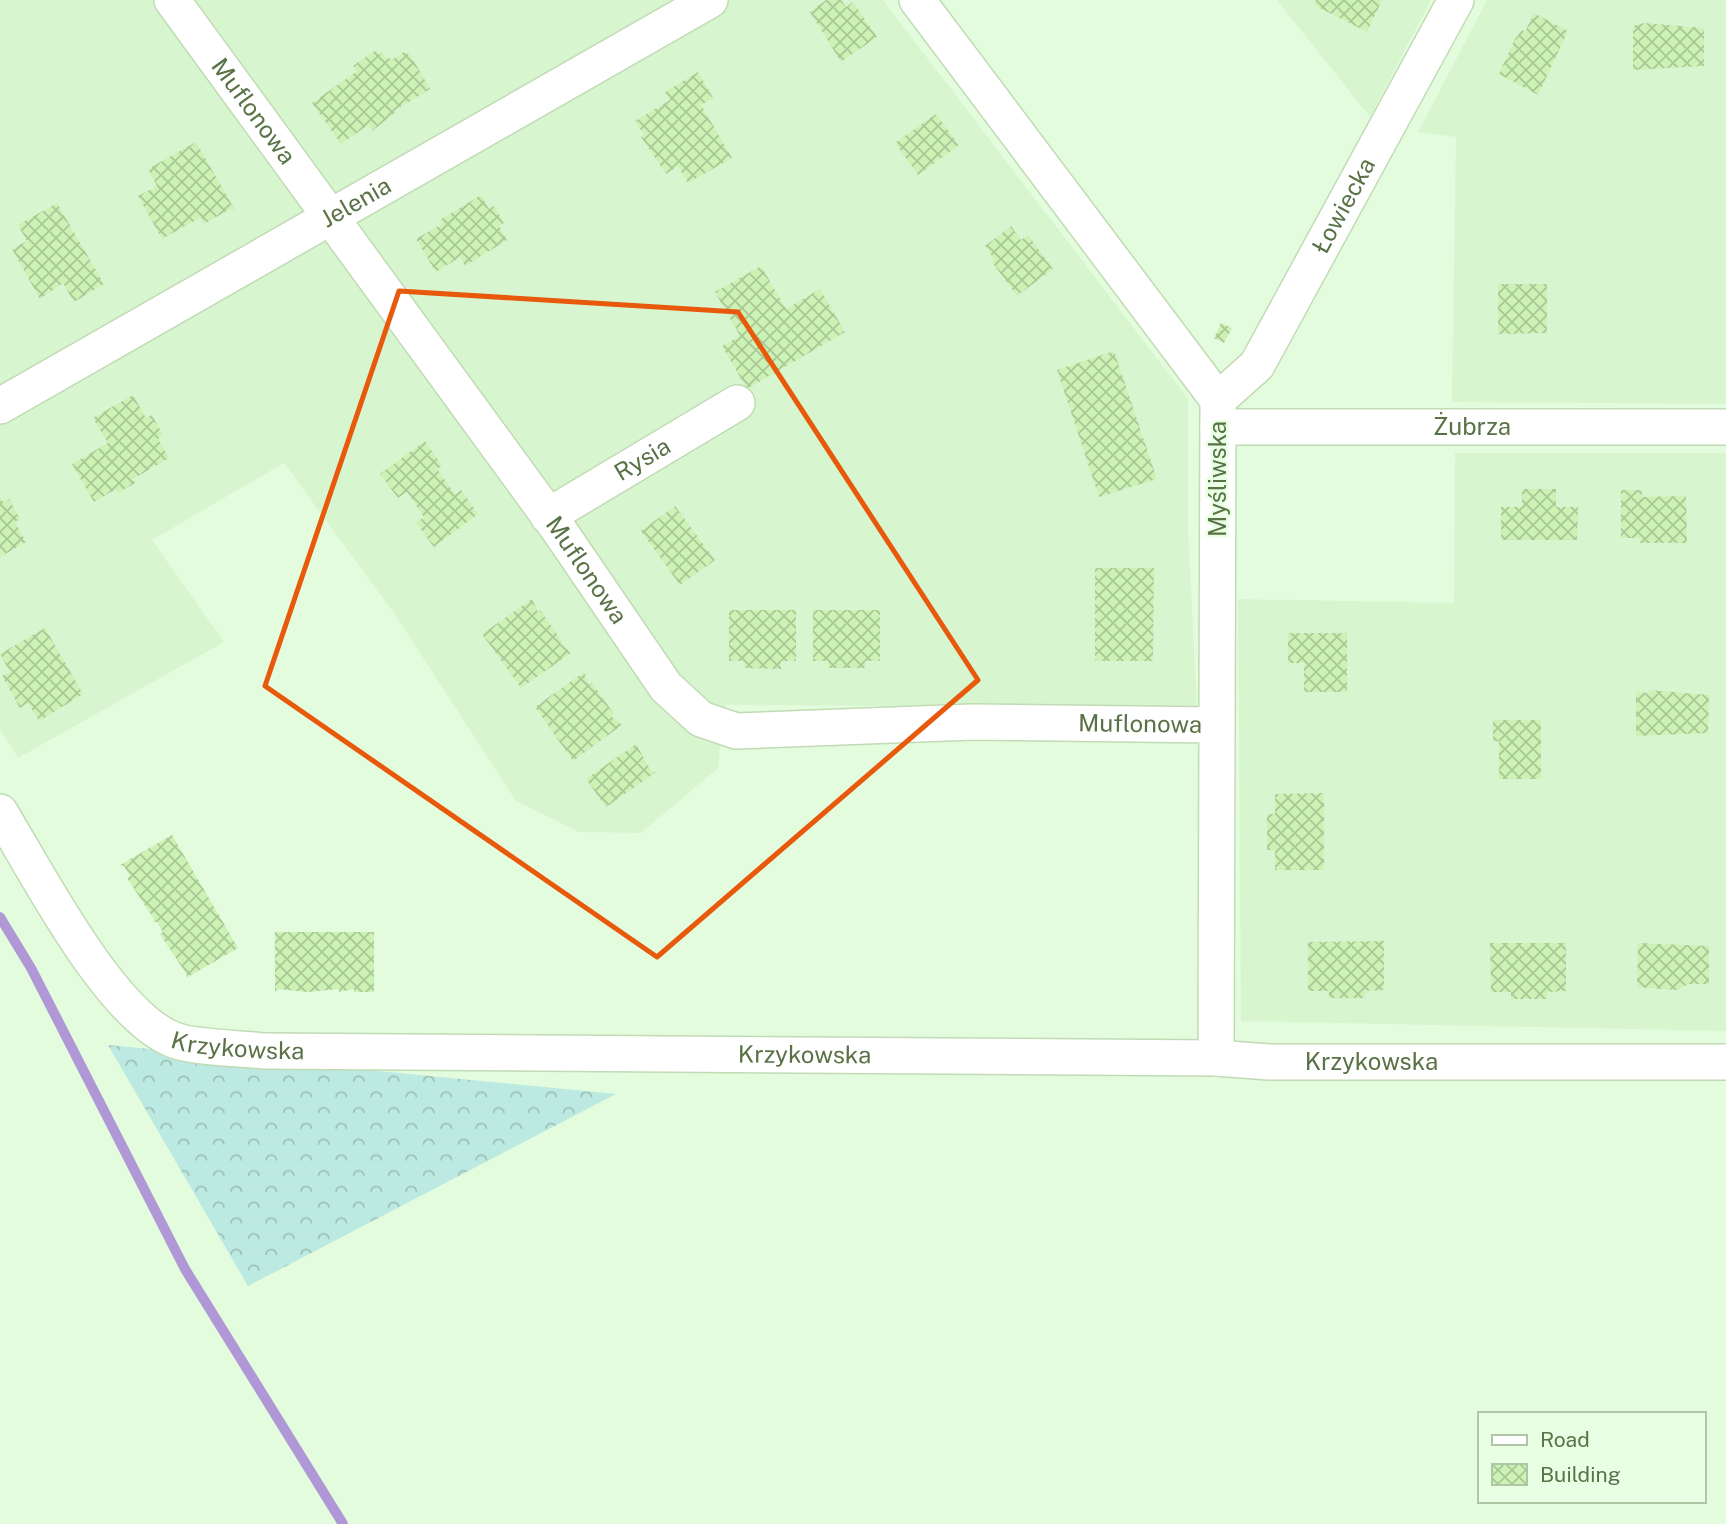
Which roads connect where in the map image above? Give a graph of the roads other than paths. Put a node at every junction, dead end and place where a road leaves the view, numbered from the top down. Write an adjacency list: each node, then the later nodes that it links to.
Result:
1 (172, 0): 5 (street, Muflonowa)
2 (710, 0): 5 (street, Jelenia)
3 (917, 0): 8 (street, Myśliwska)
4 (1456, 0): 8 (street, Łowiecka)
5 (330, 218): 7 (street, Jelenia); 10 (street, Muflonowa)
6 (737, 403): 10 (street, Rysia)
7 (0, 406)
8 (1218, 414): 9 (street, Żubrza); 11 (street, Myśliwska)
9 (1726, 427)
10 (548, 516): 11 (street, Muflonowa)
11 (1216, 725): 13 (street, Myśliwska)
12 (0, 813): 13 (street, Krzykowska)
13 (1216, 1058): 14 (street, Krzykowska)
14 (1726, 1062)

